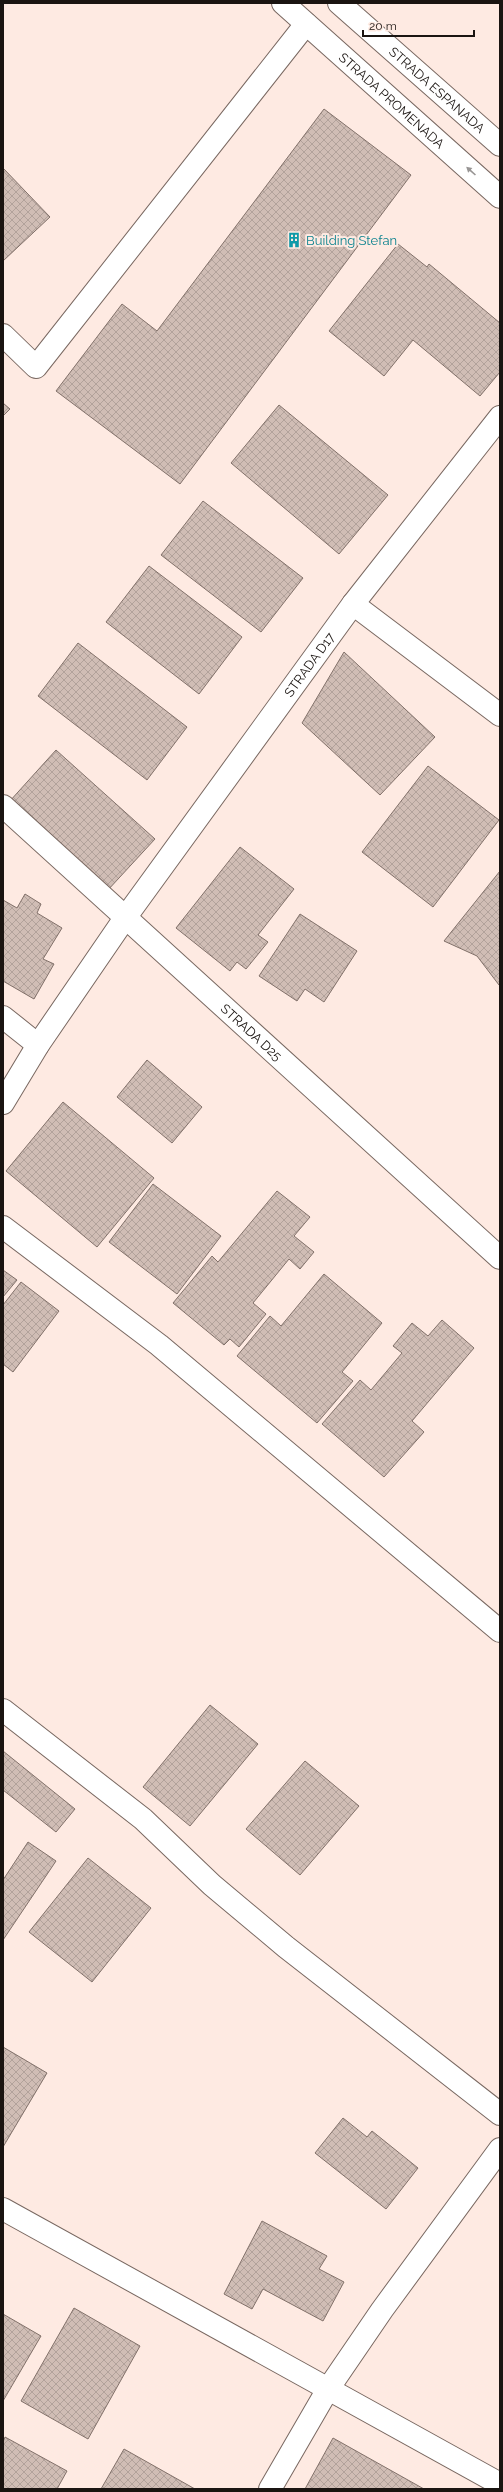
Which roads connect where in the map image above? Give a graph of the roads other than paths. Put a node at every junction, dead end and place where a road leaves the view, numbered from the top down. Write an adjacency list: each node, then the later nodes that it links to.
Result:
1 (283, 3): 3 (street, STRADA PROMENADA)
2 (340, 3): 4 (street, STRADA ESPANADA)
3 (306, 24): 5 (street, STRADA PROMENADA, one-way to 3); 6 (street)
4 (500, 145)
5 (500, 197)
6 (3, 335)
7 (500, 417): 8 (street, STRADA D17)
8 (353, 604): 9 (street); 11 (street, STRADA D17)
9 (500, 715)
10 (3, 806): 11 (street, STRADA D25)
11 (125, 918): 13 (street, STRADA D17); 16 (street, STRADA D25)
12 (3, 1017): 13 (street)
13 (38, 1045): 14 (street, STRADA D17)
14 (3, 1103)
15 (3, 1227): 17 (street)
16 (500, 1258)
17 (500, 1631)
18 (3, 1710): 19 (street)
19 (500, 2114)
20 (500, 2149): 22 (street)
21 (3, 2209): 22 (street)
22 (328, 2389): 23 (street); 24 (street)
23 (500, 2484)
24 (270, 2489)

